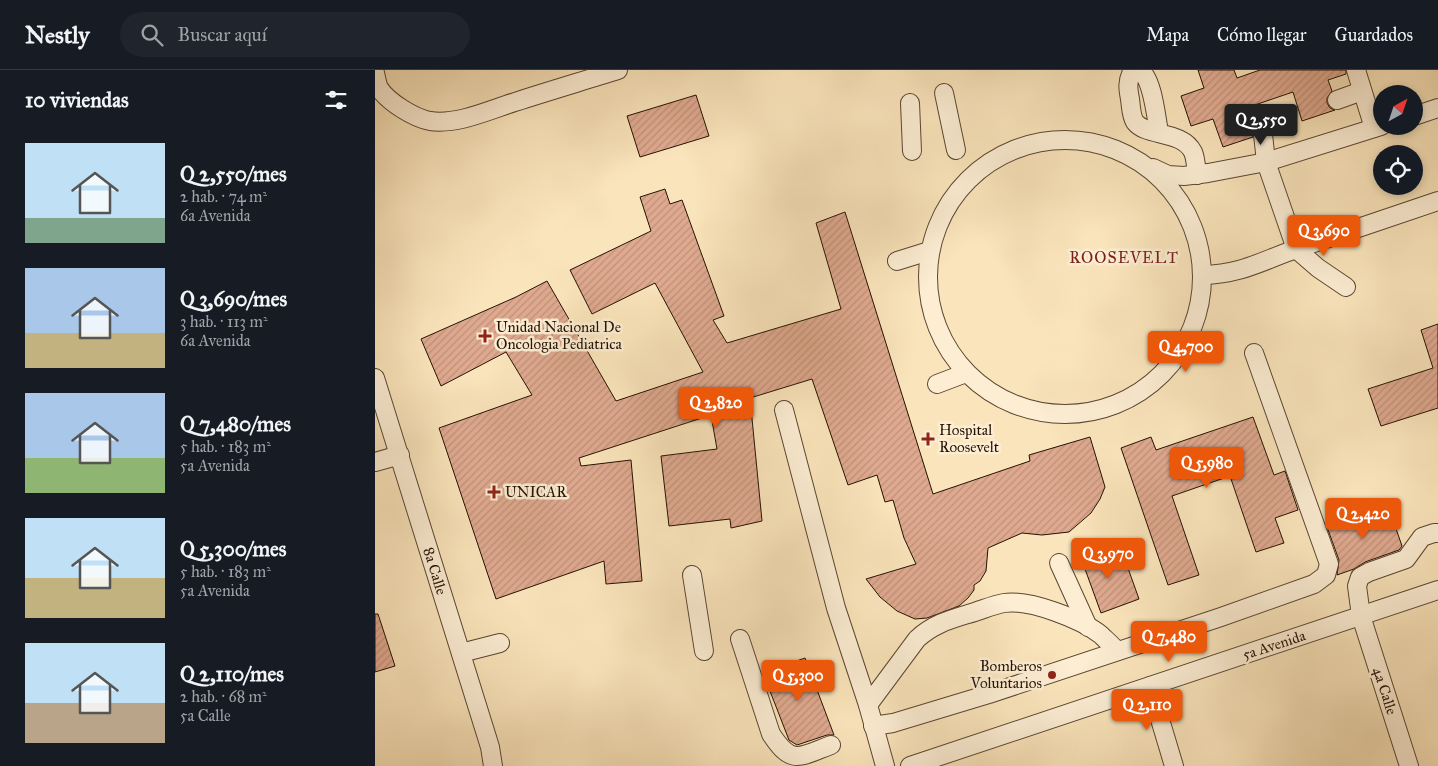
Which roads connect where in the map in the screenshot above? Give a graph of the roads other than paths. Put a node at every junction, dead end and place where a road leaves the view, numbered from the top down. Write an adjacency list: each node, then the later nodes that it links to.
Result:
1 (618, 70): 3 (street)
2 (1356, 70): 4 (street)
3 (375, 73)
4 (1362, 91): 6 (street); 11 (street)
5 (944, 93): 14 (street)
6 (1337, 100)
7 (910, 103): 15 (street)
8 (1438, 108): 9 (street)
9 (1423, 113)
10 (1261, 116): 17 (street)
11 (1373, 116)
12 (1373, 129): 17 (street)
13 (1159, 132): 18 (street)
14 (956, 150)
15 (912, 151)
16 (1138, 161): 18 (street); 21 (street); 23 (street)
17 (1266, 162): 18 (street); 20 (street)
18 (1197, 175)
19 (1438, 201): 20 (street)
20 (1296, 249): 23 (street); 24 (street)
21 (929, 251): 22 (street); 26 (street)
22 (897, 261)
23 (1203, 275): 26 (street)
24 (1346, 287)
25 (1254, 353): 42 (street)
26 (966, 373): 28 (street)
27 (375, 378): 29 (street, 8a Calle)
28 (937, 384)
29 (379, 404): 31 (street, 8a Calle)
30 (784, 410): 45 (street)
31 (399, 455): 32 (street); 43 (street, 8a Calle)
32 (375, 462)
33 (1438, 533): 37 (street, 4a Calle)
34 (1059, 564): 38 (street)
35 (692, 574): 41 (street)
36 (1438, 590): 37 (street, 5a Avenida)
37 (1361, 616): 44 (street, 5a Avenida); 53 (street, 4a Calle)
38 (1088, 626): 42 (street); 45 (street)
39 (740, 639): 47 (street)
40 (501, 643): 43 (street)
41 (704, 651)
42 (1117, 651): 46 (street)
43 (461, 654): 49 (street, 8a Calle)
44 (1150, 686): 48 (street, 5a Avenida); 52 (street)
45 (868, 705): 46 (street)
46 (873, 726): 50 (street)
47 (831, 745)
48 (955, 759): 51 (street, 5a Avenida)
49 (493, 766)
50 (885, 766)
51 (910, 766)
52 (1174, 766)
53 (1409, 766)

